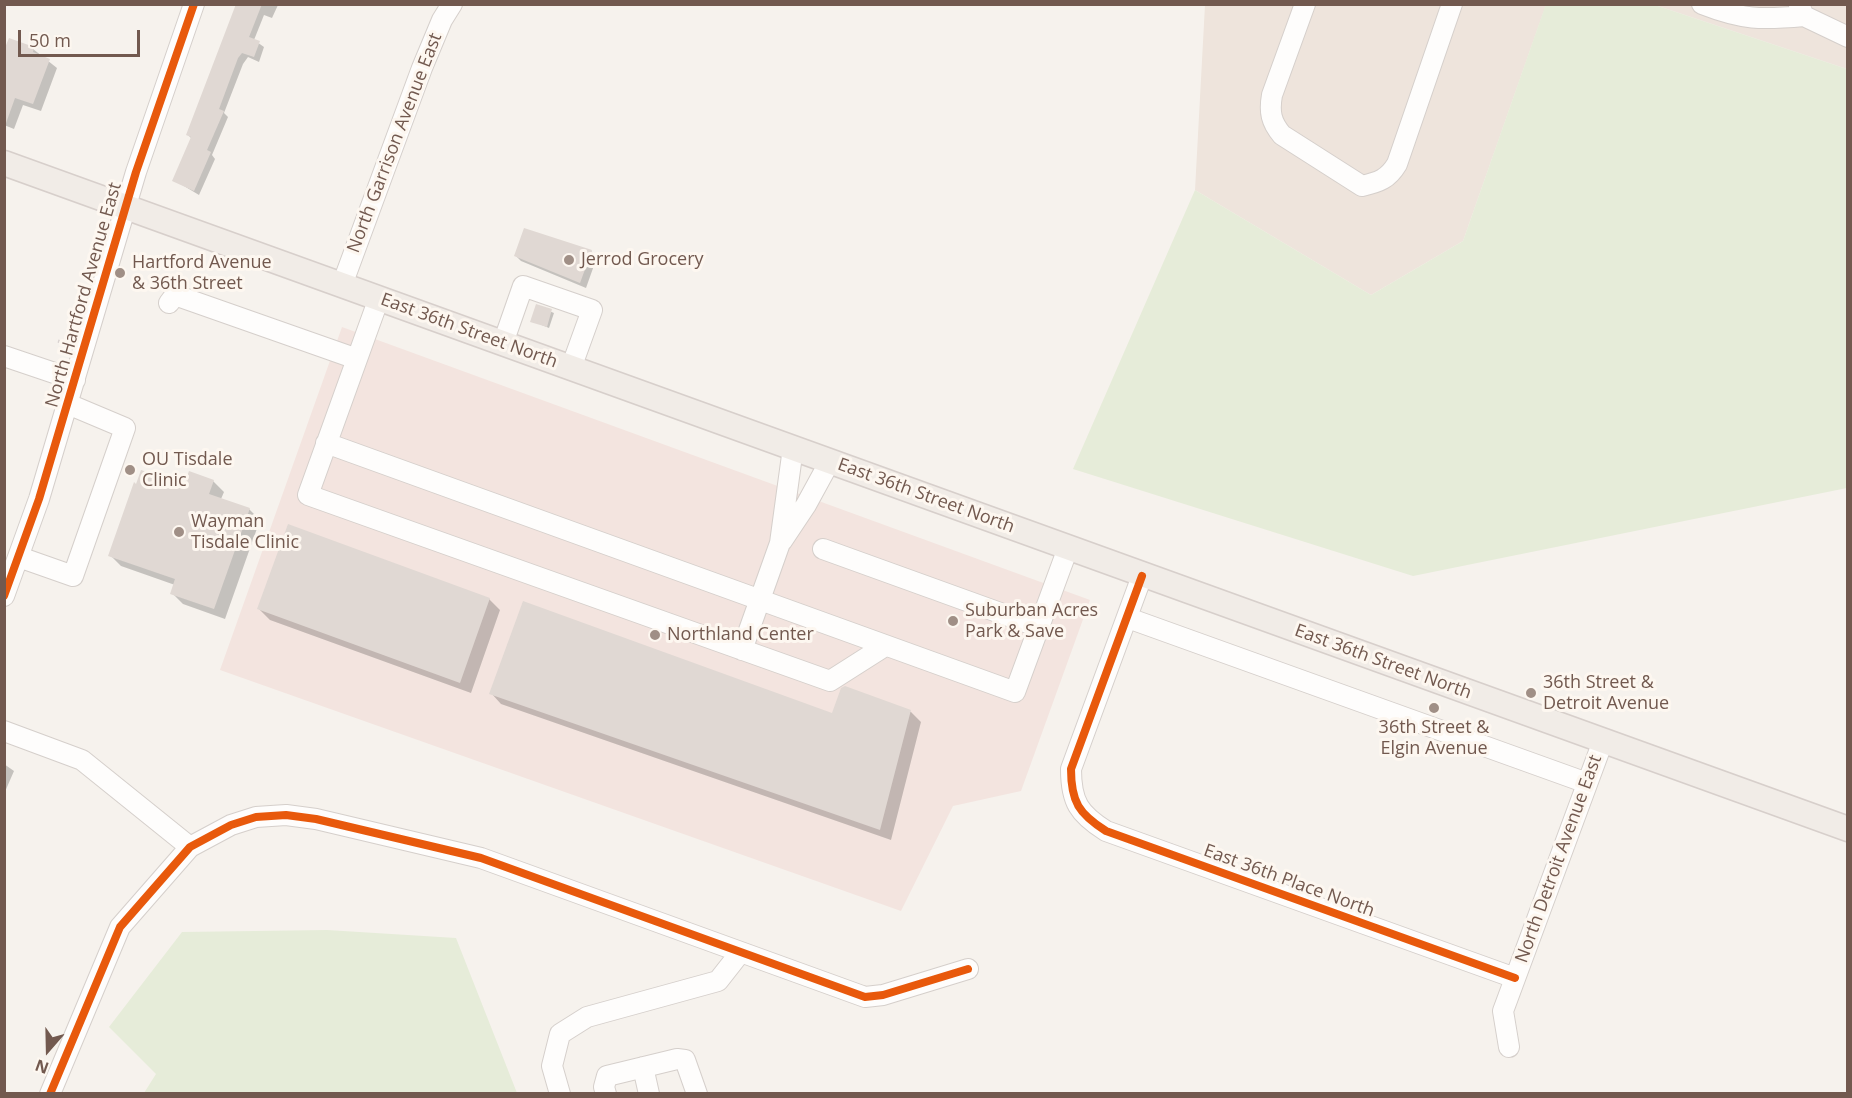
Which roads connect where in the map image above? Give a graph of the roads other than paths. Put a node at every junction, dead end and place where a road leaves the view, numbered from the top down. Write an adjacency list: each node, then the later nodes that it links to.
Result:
1 (194, 4): 9 (street, North Hartford Avenue East)
2 (452, 4): 10 (street, North Garrison Avenue East)
3 (1305, 4): 4 (street)
4 (1452, 4)
5 (1702, 4): 6 (street)
6 (1801, 10): 7 (street)
7 (1848, 37)
8 (4, 164): 9 (main road, East 36th Street North)
9 (125, 206): 10 (main road, East 36th Street North); 17 (street, North Hartford Avenue East)
10 (342, 285): 11 (main road, East 36th Street North)
11 (379, 298): 13 (main road, East 36th Street North); 15 (street)
12 (169, 303): 15 (street)
13 (503, 343): 16 (main road, East 36th Street North); 16 (street)
14 (4, 356): 17 (street)
15 (357, 359): 19 (street)
16 (572, 368): 20 (main road, East 36th Street North)
17 (75, 380): 18 (street, North Hartford Avenue East)
18 (68, 404): 25 (street, North Hartford Avenue East); 25 (street)
19 (326, 443): 28 (street); 32 (street)
20 (793, 448): 21 (main road, East 36th Street North); 22 (street)
21 (830, 461): 22 (street); 23 (main road, East 36th Street North)
22 (780, 543): 28 (street)
23 (1068, 548): 26 (main road, East 36th Street North); 30 (street)
24 (823, 549): 30 (street)
25 (19, 557): 27 (street, North Hartford Avenue East)
26 (1142, 576): 29 (street); 34 (main road, East 36th Street North)
27 (4, 596)
28 (760, 599): 31 (street); 32 (street)
29 (1128, 618): 35 (street); 40 (street, East 36th Place North)
30 (1039, 627): 31 (street)
31 (885, 646): 32 (street)
32 (742, 650)
33 (4, 731): 37 (street)
34 (1603, 741): 35 (street, North Detroit Avenue East); 36 (main road, East 36th Street North)
35 (1587, 783): 40 (street, North Detroit Avenue East)
36 (1848, 830)
37 (190, 847): 38 (street); 43 (street)
38 (740, 953): 39 (street); 44 (street)
39 (968, 969)
40 (1515, 978): 41 (street, North Detroit Avenue East)
41 (1509, 1047)
42 (643, 1067): 45 (street); 46 (street); 47 (street)
43 (50, 1094)
44 (560, 1094)
45 (606, 1094)
46 (649, 1094)
47 (697, 1094)

